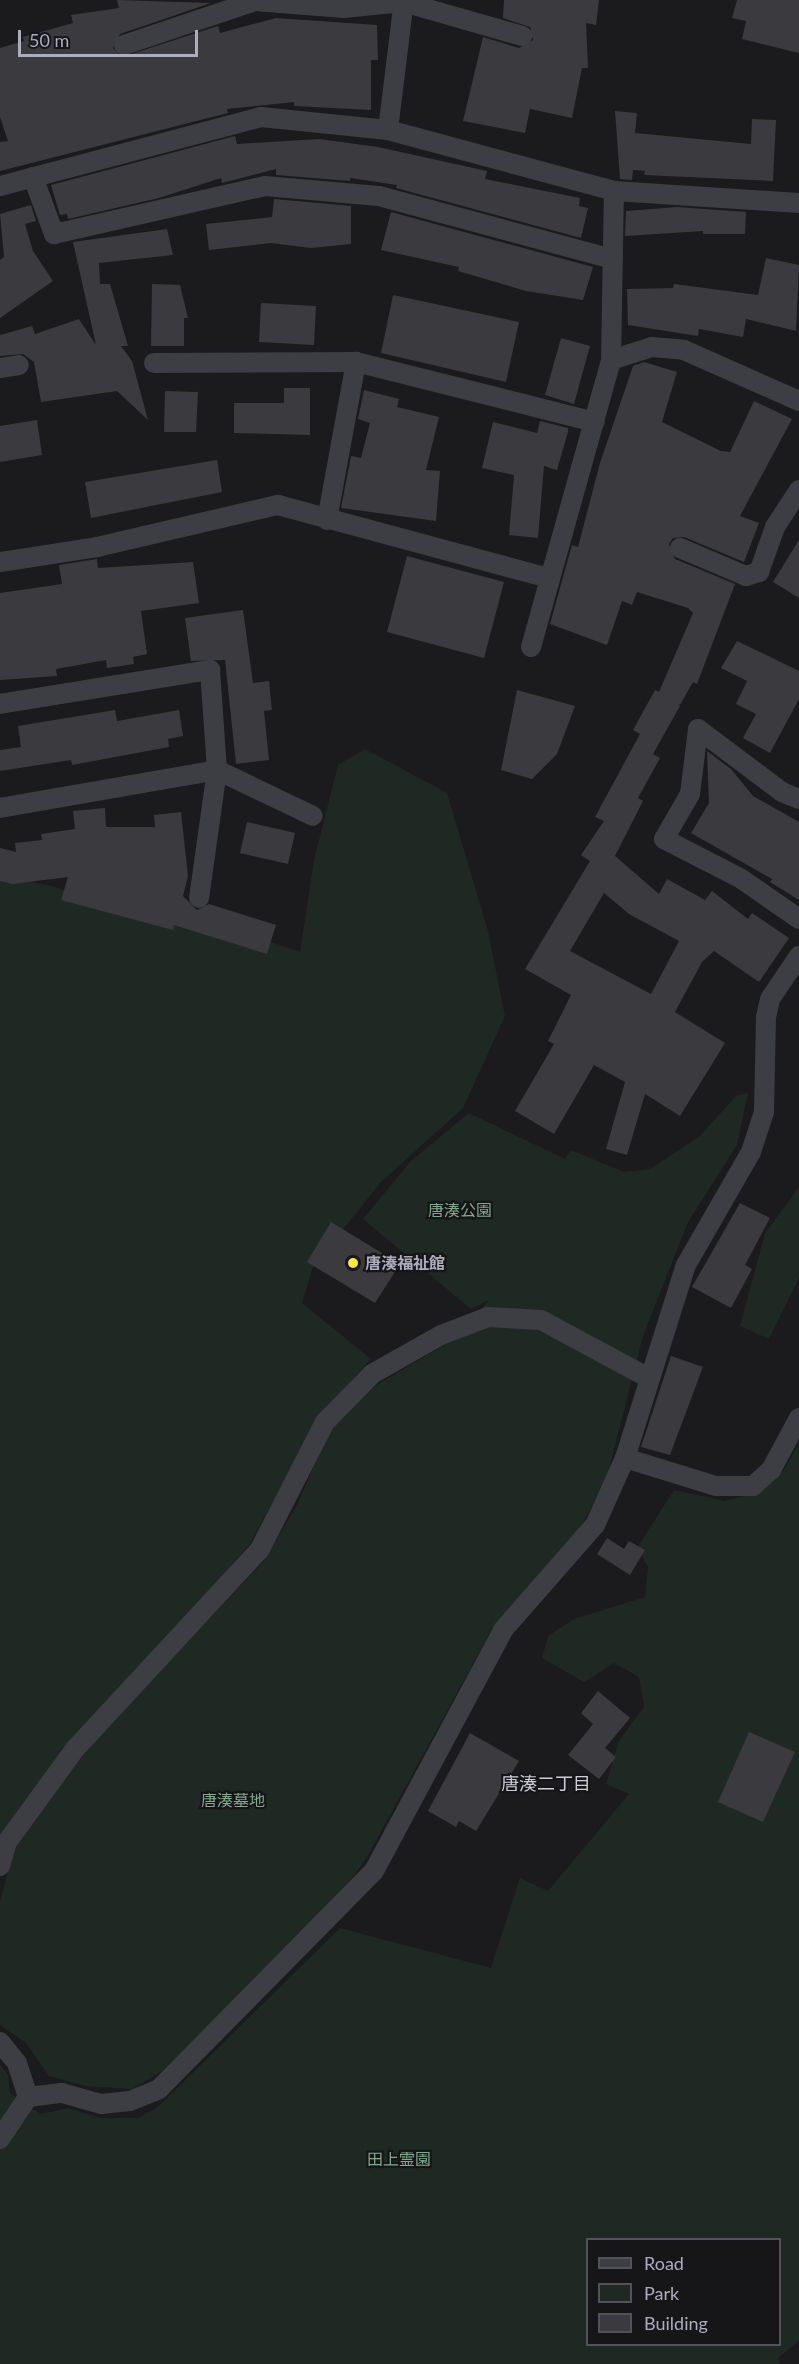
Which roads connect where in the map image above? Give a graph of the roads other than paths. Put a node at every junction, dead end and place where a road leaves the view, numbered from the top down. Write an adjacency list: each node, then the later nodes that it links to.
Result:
1 (404, 1): 2 (street); 3 (street); 4 (street)
2 (522, 36)
3 (124, 45)
4 (388, 130): 5 (street); 7 (street)
5 (33, 177): 6 (street); 9 (street)
6 (0, 186)
7 (614, 191): 8 (street); 9 (street)
8 (799, 202)
9 (613, 259): 10 (street)
10 (611, 360): 13 (street); 14 (street)
11 (154, 363): 12 (street)
12 (356, 363): 14 (street); 16 (street)
13 (799, 401)
14 (595, 422): 19 (street)
15 (799, 490): 17 (street)
16 (327, 520): 18 (street); 19 (street)
17 (680, 548)
18 (0, 562)
19 (549, 578): 20 (street)
20 (531, 647)
21 (0, 704): 22 (street)
22 (217, 770): 24 (street); 25 (street); 26 (street)
23 (799, 799): 27 (street)
24 (0, 808)
25 (313, 816)
26 (199, 898)
27 (799, 919)
28 (795, 968): 29 (street)
29 (648, 1377): 31 (street); 32 (street)
30 (799, 1418): 31 (street)
31 (625, 1458): 34 (street)
32 (0, 1866)
33 (0, 2042): 34 (street)
34 (28, 2097): 35 (street)
35 (0, 2139)

